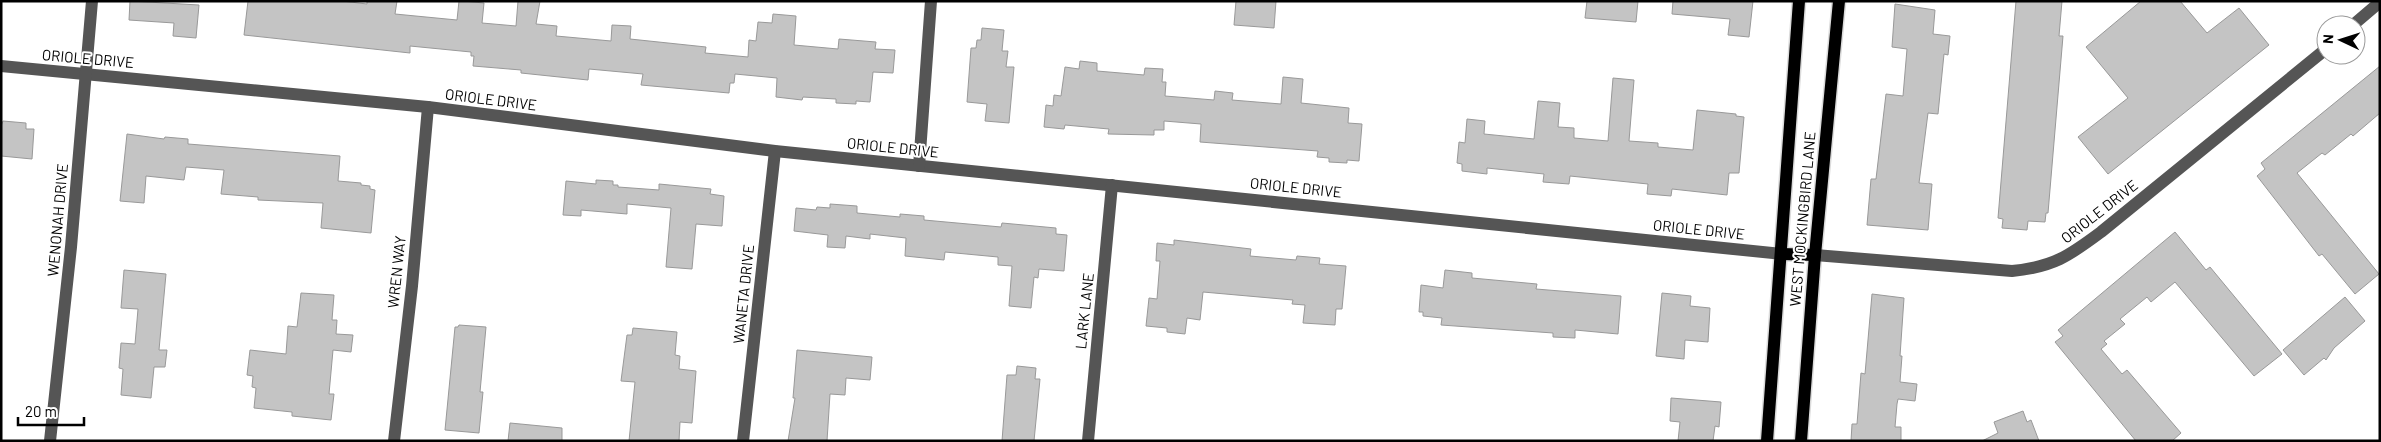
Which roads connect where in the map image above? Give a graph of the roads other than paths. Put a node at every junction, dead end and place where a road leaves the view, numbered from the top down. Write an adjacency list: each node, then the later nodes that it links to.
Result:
1 (92, 1): 9 (street, WENONAH DRIVE)
2 (931, 1): 12 (street)
3 (1799, 1): 14 (main road, WEST MOCKINGBIRD LANE)
4 (1839, 1): 15 (main road, WEST MOCKINGBIRD LANE)
5 (2380, 2): 6 (street)
6 (2365, 15)
7 (2316, 57): 15 (street, ORIOLE DRIVE)
8 (1, 66): 9 (street, ORIOLE DRIVE)
9 (87, 74): 10 (street, ORIOLE DRIVE); 16 (street, WENONAH DRIVE)
10 (428, 107): 11 (street, ORIOLE DRIVE); 17 (street, WREN WAY)
11 (775, 151): 12 (street, ORIOLE DRIVE); 18 (street, WANETA DRIVE)
12 (919, 166): 13 (street, ORIOLE DRIVE)
13 (1112, 185): 14 (street, ORIOLE DRIVE); 19 (street, LARK LANE)
14 (1782, 254): 15 (main road); 20 (main road, WEST MOCKINGBIRD LANE)
15 (1815, 255): 21 (main road, WEST MOCKINGBIRD LANE)
16 (50, 441)
17 (394, 441)
18 (743, 441)
19 (1088, 441)
20 (1767, 441)
21 (1801, 441)

